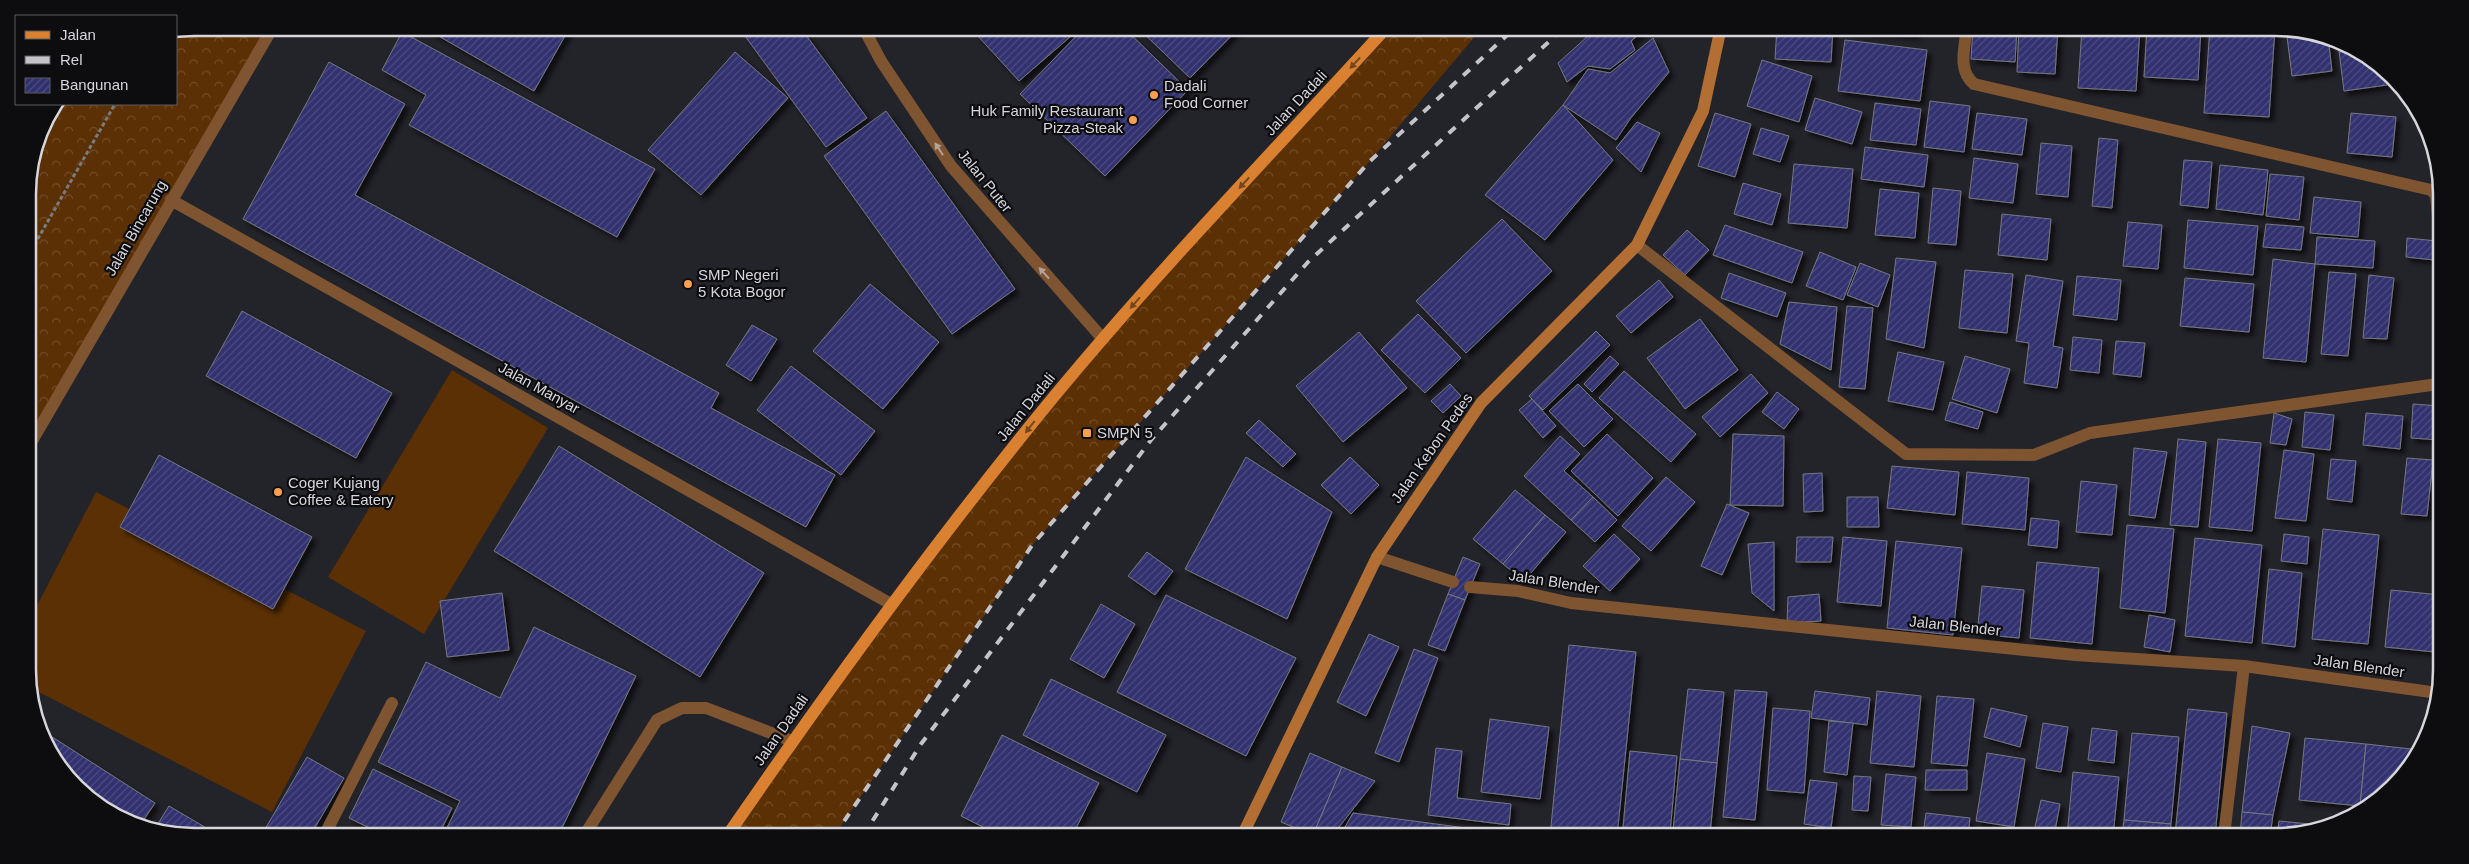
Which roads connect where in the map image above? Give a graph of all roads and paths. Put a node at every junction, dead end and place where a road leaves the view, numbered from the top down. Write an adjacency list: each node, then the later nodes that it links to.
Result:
1 (1380, 36): 11 (main road, Jalan Dadali, one-way to 11)
2 (1719, 36): 10 (main road, Jalan Kebon Pedes)
3 (1966, 36): 7 (street)
4 (268, 37): 8 (street, Jalan Bincarung)
5 (869, 37): 11 (street, Jalan Puter, one-way to 5)
6 (115, 105): 9 (path)
7 (2433, 192)
8 (171, 200): 13 (street, Jalan Bincarung); 17 (street, Jalan Manyar)
9 (37, 241)
10 (1637, 245): 12 (street); 14 (main road, Jalan Kebon Pedes)
11 (1102, 339): 17 (main road, Jalan Dadali, one-way to 17)
12 (2433, 385)
13 (36, 433)
14 (1377, 557): 15 (street); 22 (main road, Jalan Kebon Pedes)
15 (1453, 582)
16 (1470, 587): 18 (street, Jalan Blender)
17 (891, 604): 21 (main road, Jalan Dadali)
18 (2244, 666): 19 (street, Jalan Blender); 23 (street)
19 (2431, 692)
20 (392, 703): 24 (street)
21 (792, 742): 25 (street); 26 (main road, Jalan Dadali)
22 (1246, 827)
23 (2225, 827)
24 (333, 828)
25 (589, 828)
26 (733, 828)

